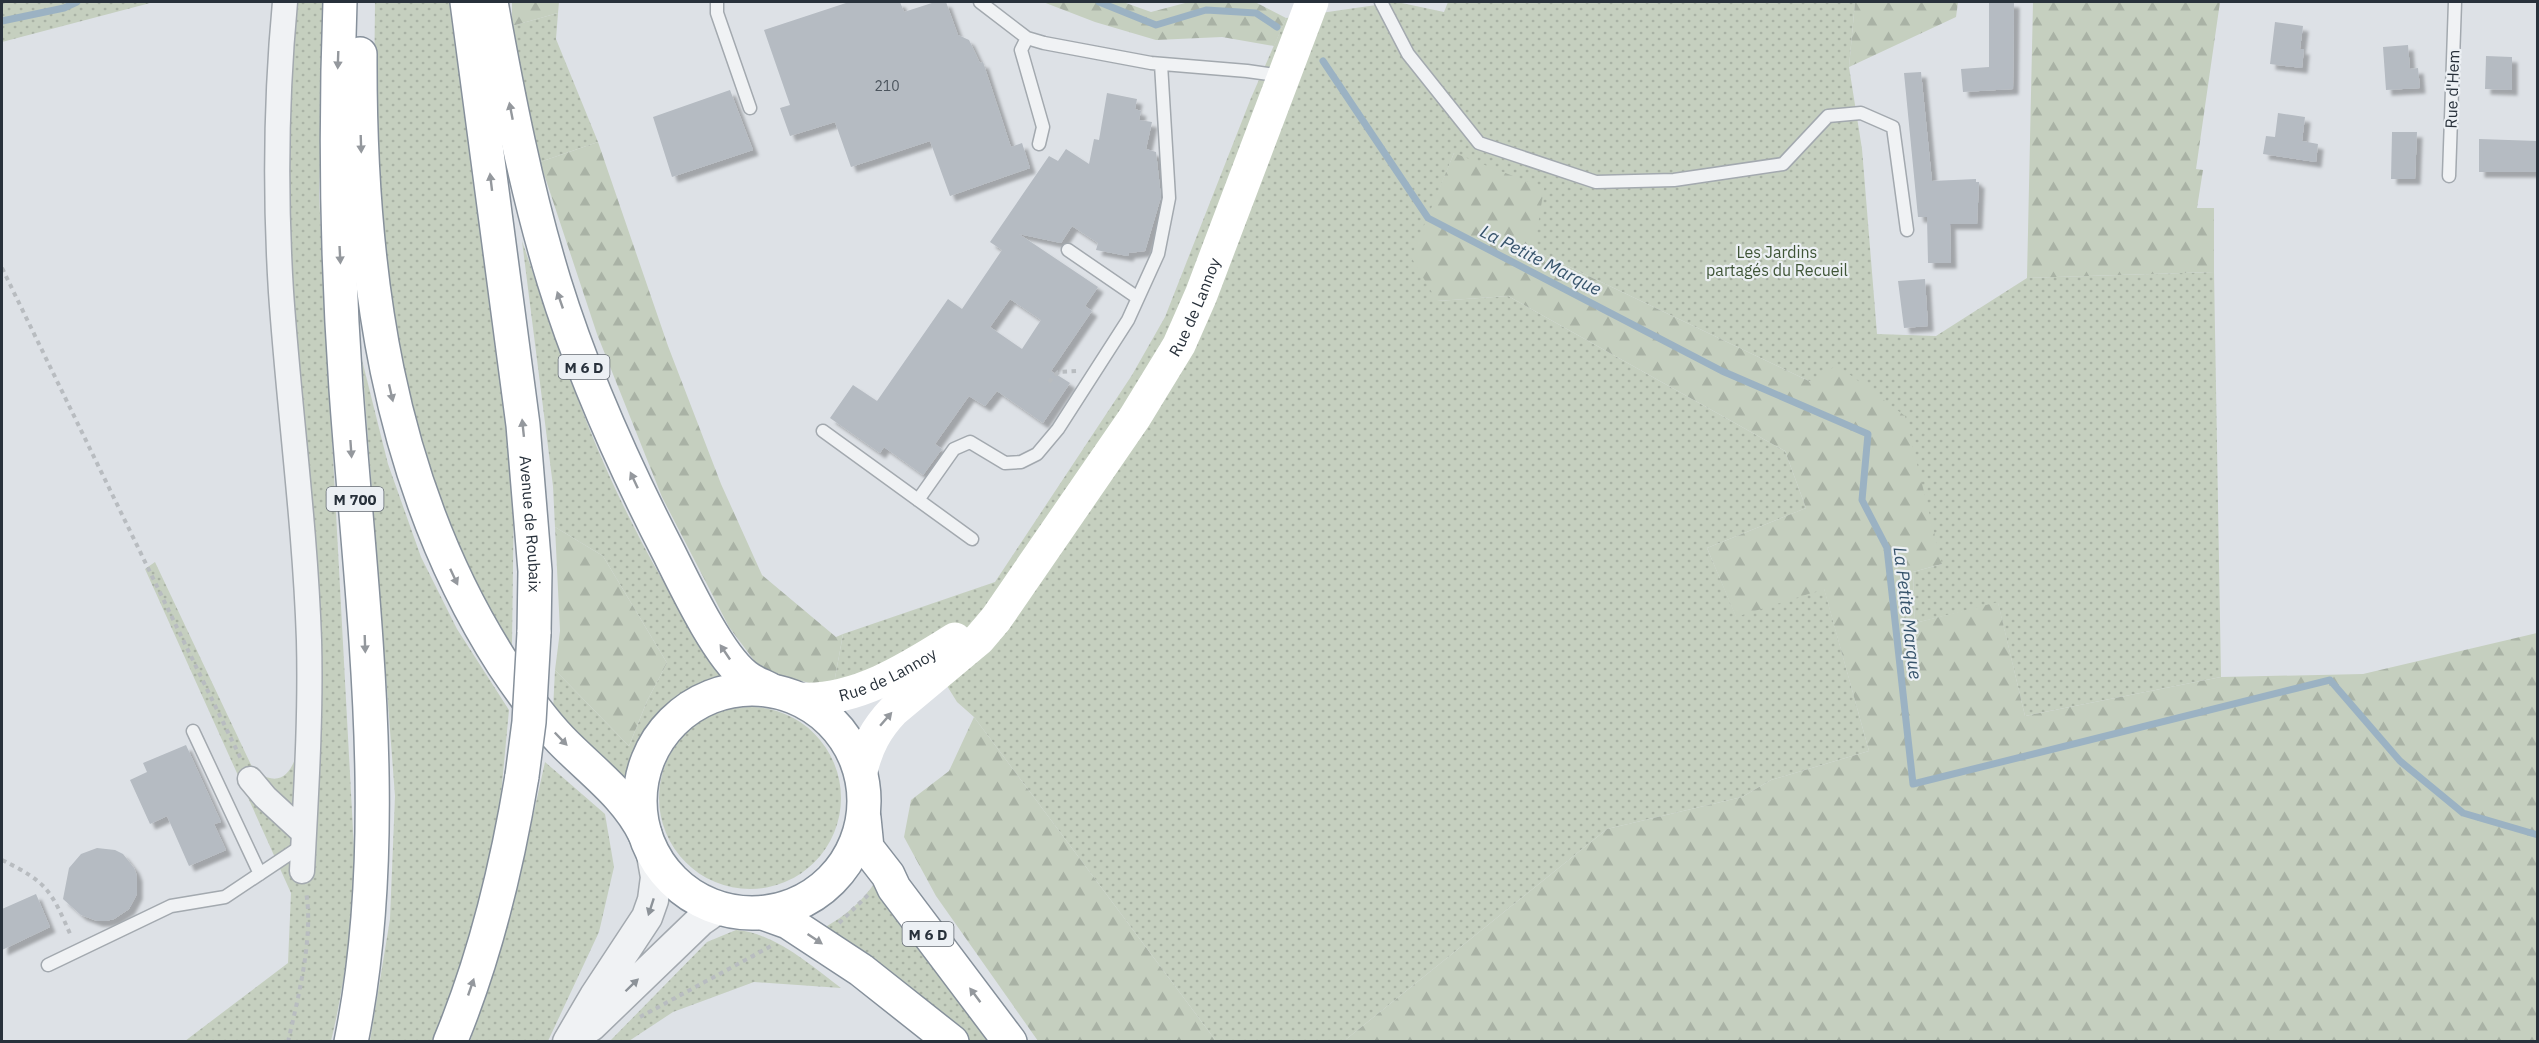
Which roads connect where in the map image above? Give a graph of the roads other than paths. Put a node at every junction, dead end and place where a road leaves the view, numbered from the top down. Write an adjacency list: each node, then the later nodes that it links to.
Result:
1 (285, 2): 30 (street)
2 (340, 2): 37 (main road, M 700, one-way to 37)
3 (360, 2): 31 (main road, one-way to 31)
4 (467, 2): 38 (main road, Avenue de Roubaix, one-way to 4, bridge)
5 (491, 2): 24 (main road, M 6 D, one-way to 5)
6 (717, 2): 14 (lane)
7 (980, 2): 11 (lane)
8 (1312, 2): 13 (main road, Rue de Lannoy)
9 (1381, 2): 17 (lane)
10 (2455, 2): 16 (lane, Rue d'Hem)
11 (1027, 38): 12 (lane); 15 (lane)
12 (1161, 64): 13 (lane); 19 (lane)
13 (1284, 76): 23 (main road, Rue de Lannoy)
14 (750, 108)
15 (1039, 144)
16 (2449, 176)
17 (1907, 230)
18 (1068, 250): 19 (lane)
19 (1138, 298): 21 (lane)
20 (823, 430): 21 (lane)
21 (918, 500): 22 (lane)
22 (972, 539)
23 (1019, 583): 25 (main road, Rue de Lannoy); 27 (main road, Rue de Lannoy, one-way to 23)
24 (769, 689): 25 (main road); 31 (main road)
25 (800, 699): 27 (main road)
26 (193, 730): 33 (lane)
27 (861, 771): 29 (main road)
28 (250, 779): 30 (street)
29 (864, 818): 35 (main road); 42 (main road, M 6 D, one-way to 29)
30 (303, 839): 32 (street); 33 (lane)
31 (648, 842): 34 (main road); 39 (street, one-way to 39)
32 (302, 871)
33 (260, 874): 36 (lane)
34 (723, 909): 35 (main road); 40 (street, one-way to 34)
35 (763, 913): 41 (main road, one-way to 41)
36 (48, 965)
37 (351, 1041)
38 (450, 1041)
39 (568, 1041)
40 (577, 1041)
41 (952, 1041)
42 (1010, 1041)

